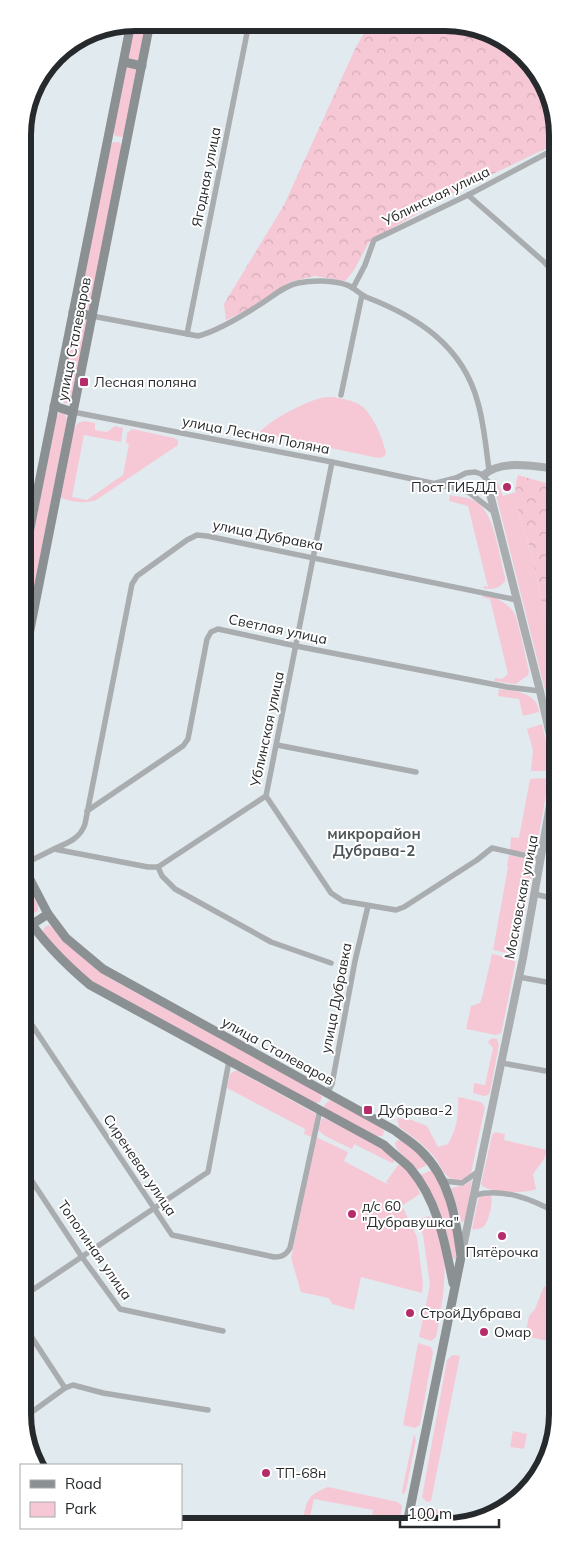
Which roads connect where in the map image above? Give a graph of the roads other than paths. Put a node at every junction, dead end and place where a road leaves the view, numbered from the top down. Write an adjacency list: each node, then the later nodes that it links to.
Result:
1 (129, 31): 4 (main road, улица Сталеваров)
2 (149, 31): 5 (main road, улица Сталеваров)
3 (247, 31): 13 (street, Ягодная улица)
4 (124, 62): 5 (main road); 11 (main road, улица Сталеваров)
5 (142, 66): 12 (main road, улица Сталеваров)
6 (549, 152): 7 (street, Ублинская улица)
7 (468, 195): 8 (street); 9 (street, Ублинская улица)
8 (549, 267)
9 (353, 288): 10 (street, Московская улица); 13 (street, Московская улица)
10 (362, 295): 14 (street); 19 (street, Московская улица)
11 (73, 312): 12 (main road); 15 (main road, улица Сталеваров)
12 (92, 316): 13 (street, Московская улица); 16 (main road, улица Сталеваров)
13 (187, 334)
14 (341, 395)
15 (54, 406): 16 (main road); 25 (main road, улица Сталеваров)
16 (73, 412): 17 (street, улица Лесная Поляна); 28 (main road, улица Сталеваров)
17 (332, 462): 21 (street, улица Лесная Поляна); 26 (street, Ублинская улица)
18 (549, 468): 19 (street)
19 (487, 476): 20 (street, улица Лесная Поляна); 23 (street); 24 (street, Московская улица)
20 (456, 478): 21 (street, улица Лесная Поляна); 22 (street)
21 (434, 483): 22 (street, улица Лесная Поляна)
22 (460, 489): 23 (street, улица Лесная Поляна)
23 (470, 494): 24 (street)
24 (496, 513): 27 (street, Московская улица)
25 (31, 522)
26 (314, 557): 27 (street, улица Дубравка); 29 (street, Ублинская улица); 35 (street, улица Дубравка)
27 (517, 600): 30 (street, Московская улица)
28 (31, 625)
29 (296, 646): 30 (street, Светлая улица); 32 (street, Ублинская улица); 35 (street, Светлая улица)
30 (540, 691): 31 (street, Московская улица)
31 (549, 730)
32 (277, 745): 33 (street); 34 (street, Ублинская улица)
33 (416, 772)
34 (266, 796): 40 (street, Ублинская улица); 44 (street)
35 (88, 811): 37 (street, улица Дубравка)
36 (549, 827): 38 (street, Московская улица)
37 (54, 849): 39 (street); 40 (street)
38 (541, 859): 42 (street, Московская улица); 44 (street)
39 (31, 862)
40 (158, 867): 47 (street, улица Дубравка)
41 (31, 880): 45 (main road, улица Сталеваров)
42 (534, 894): 43 (street); 48 (street, Московская улица)
43 (549, 897)
44 (368, 906): 54 (street, улица Дубравка)
45 (48, 914): 46 (main road); 54 (main road, улица Сталеваров)
46 (32, 925): 51 (main road, улица Сталеваров)
47 (331, 963)
48 (519, 976): 49 (street); 52 (street, Московская улица)
49 (549, 982)
50 (31, 1024): 62 (street, Сиреневая улица)
51 (229, 1061): 55 (main road, улица Сталеваров); 62 (street)
52 (502, 1063): 53 (street); 58 (street, Московская улица)
53 (549, 1072)
54 (327, 1094): 55 (main road); 56 (main road, улица Сталеваров)
55 (320, 1110): 57 (main road, улица Сталеваров); 62 (street, Сиреневая улица)
56 (394, 1130): 57 (main road); 60 (main road, улица Сталеваров)
57 (384, 1145): 67 (main road, улица Сталеваров)
58 (479, 1171): 60 (street); 61 (street, Московская улица)
59 (31, 1180): 64 (street, Тополиная улица)
60 (444, 1181): 65 (main road, улица Сталеваров)
61 (475, 1195): 63 (street); 65 (street, Московская улица)
62 (154, 1208): 64 (street)
63 (549, 1209)
64 (82, 1257): 66 (street); 68 (street, Тополиная улица)
65 (461, 1257): 67 (main road, улица Сталеваров)
66 (31, 1290)
67 (454, 1290): 73 (main road, улица Сталеваров)
68 (222, 1331)
69 (31, 1337): 70 (street)
70 (65, 1388): 71 (street); 72 (street)
71 (208, 1410)
72 (31, 1413)
73 (408, 1518)

